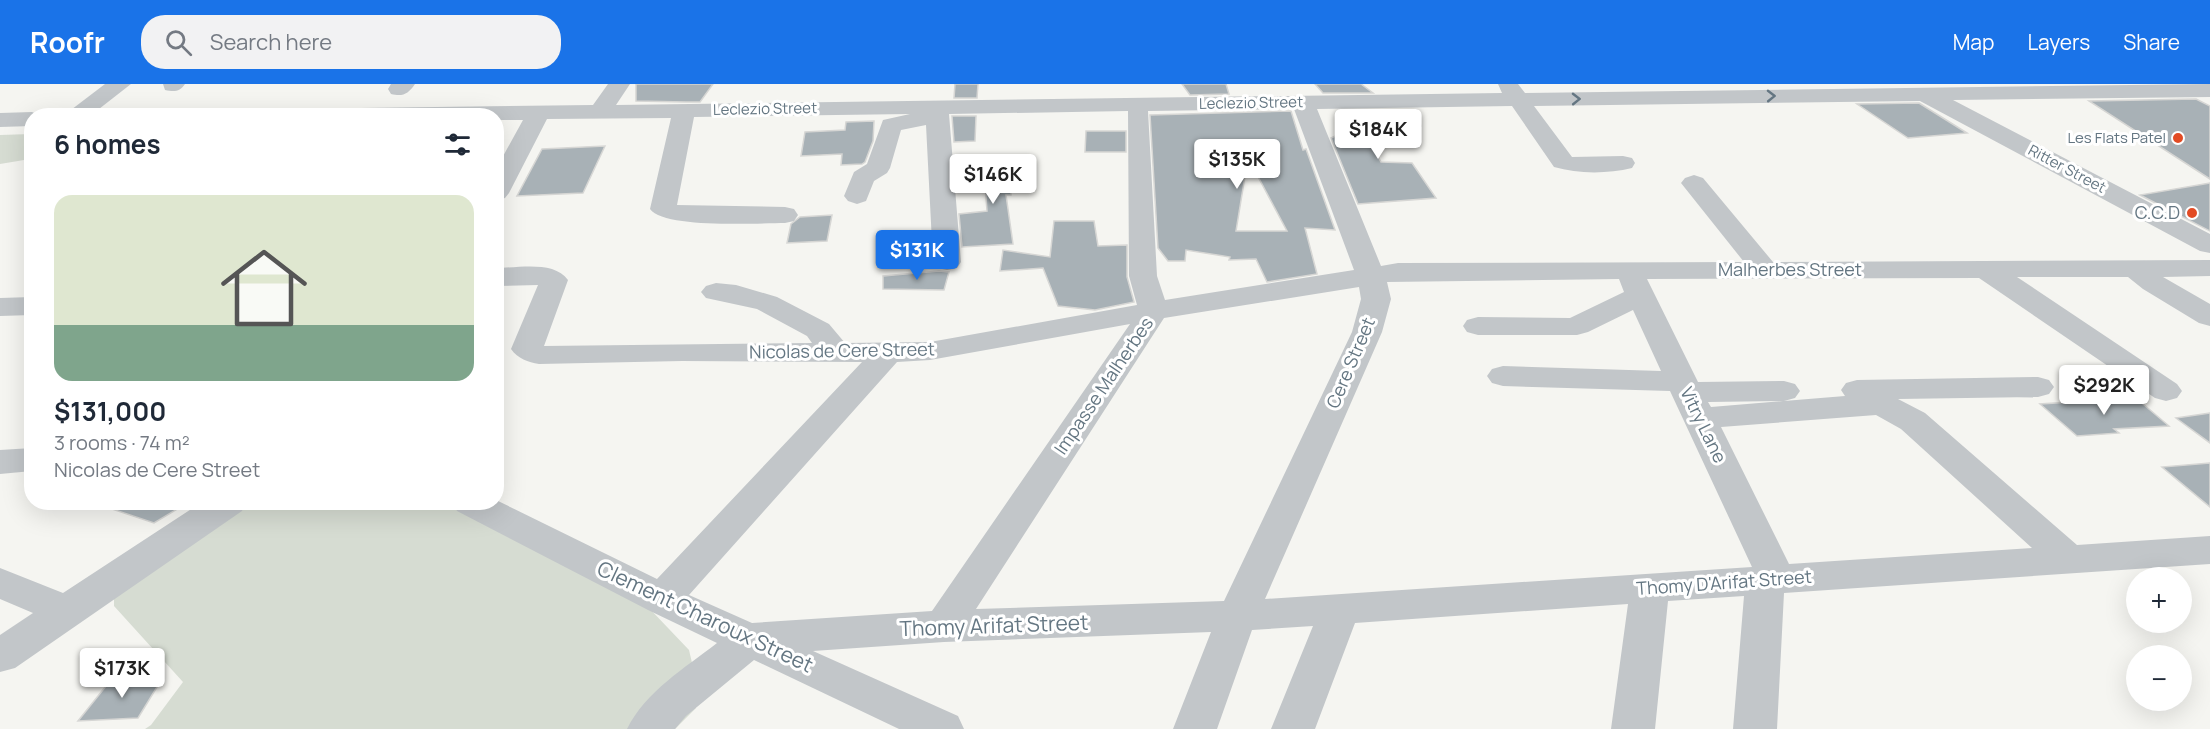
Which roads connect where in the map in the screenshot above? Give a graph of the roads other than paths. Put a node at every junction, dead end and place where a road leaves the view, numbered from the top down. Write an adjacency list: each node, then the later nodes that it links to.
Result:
1 (120, 84): 12 (street)
2 (619, 84): 15 (street)
3 (1420, 84): 6 (street)
4 (2174, 87): 5 (street, Leclezio Street); 7 (street, Leclezio Street); 10 (street)
5 (2210, 90)
6 (1512, 92): 7 (street, Leclezio Street, one-way to 7); 9 (street, Leclezio Street); 20 (street)
7 (1925, 94): 25 (street, Ritter Street)
8 (1142, 99): 11 (street); 37 (street, Impasse Malherbes)
9 (1303, 102): 11 (street, Leclezio Street); 31 (street, Cere Street)
10 (2210, 102)
11 (1171, 104): 13 (street, Leclezio Street)
12 (86, 108)
13 (937, 109): 14 (street, Leclezio Street); 23 (street); 26 (street)
14 (684, 110): 15 (street, Leclezio Street); 24 (street)
15 (600, 111): 16 (street, Leclezio Street)
16 (539, 112): 17 (street, Leclezio Street); 21 (street)
17 (504, 113)
18 (24, 119): 19 (street)
19 (0, 120)
20 (1623, 163)
21 (504, 178)
22 (1694, 183): 30 (street)
23 (857, 196)
24 (784, 215)
25 (2210, 245)
26 (947, 262)
27 (2210, 268): 29 (street, Malherbes Street)
28 (1985, 269): 29 (street, Malherbes Street); 30 (street, Malherbes Street); 44 (street)
29 (2136, 269): 38 (street)
30 (1765, 270): 33 (street, Malherbes Street)
31 (1371, 277): 33 (street, Malherbes Street); 37 (street, Nicolas de Cere Street); 58 (street, Cere Street)
32 (504, 278): 40 (street, Nicolas de Cere Street)
33 (1635, 283): 39 (street); 45 (street, Vitry Lane)
34 (716, 292): 40 (street)
35 (24, 306): 36 (street)
36 (0, 307)
37 (1154, 311): 41 (street, Nicolas de Cere Street); 59 (street, Impasse Malherbes)
38 (2210, 317)
39 (1478, 326)
40 (836, 353): 41 (street, Nicolas de Cere Street)
41 (888, 354): 55 (street)
42 (1503, 376): 45 (street)
43 (2038, 387): 45 (street)
44 (2166, 391)
45 (1690, 397): 51 (street); 52 (street, Vitry Lane)
46 (24, 460): 47 (street)
47 (0, 462)
48 (217, 510): 57 (street)
49 (486, 510): 55 (street, Clement Charoux Street)
50 (2210, 550): 51 (street, Thomy D'Arifat Street)
51 (2069, 560): 52 (street, Thomy D'Arifat Street)
52 (1771, 580): 54 (street, Thomy D'Arifat Street); 67 (street)
53 (0, 583): 57 (street)
54 (1650, 588): 56 (street, Thomy D'Arifat Street); 66 (street)
55 (662, 599): 60 (street, Clement Charoux Street)
56 (1340, 609): 58 (street, Thomy D'Arifat Street); 65 (street)
57 (66, 611): 61 (street)
58 (1237, 616): 59 (street, Thomy Arifat Street); 64 (street, Cere Street)
59 (944, 626): 60 (street, Thomy Arifat Street)
60 (751, 639): 62 (street); 63 (street, Clement Charoux Street)
61 (0, 656)
62 (649, 729)
63 (942, 729)
64 (1195, 729)
65 (1293, 729)
66 (1633, 729)
67 (1755, 729)

